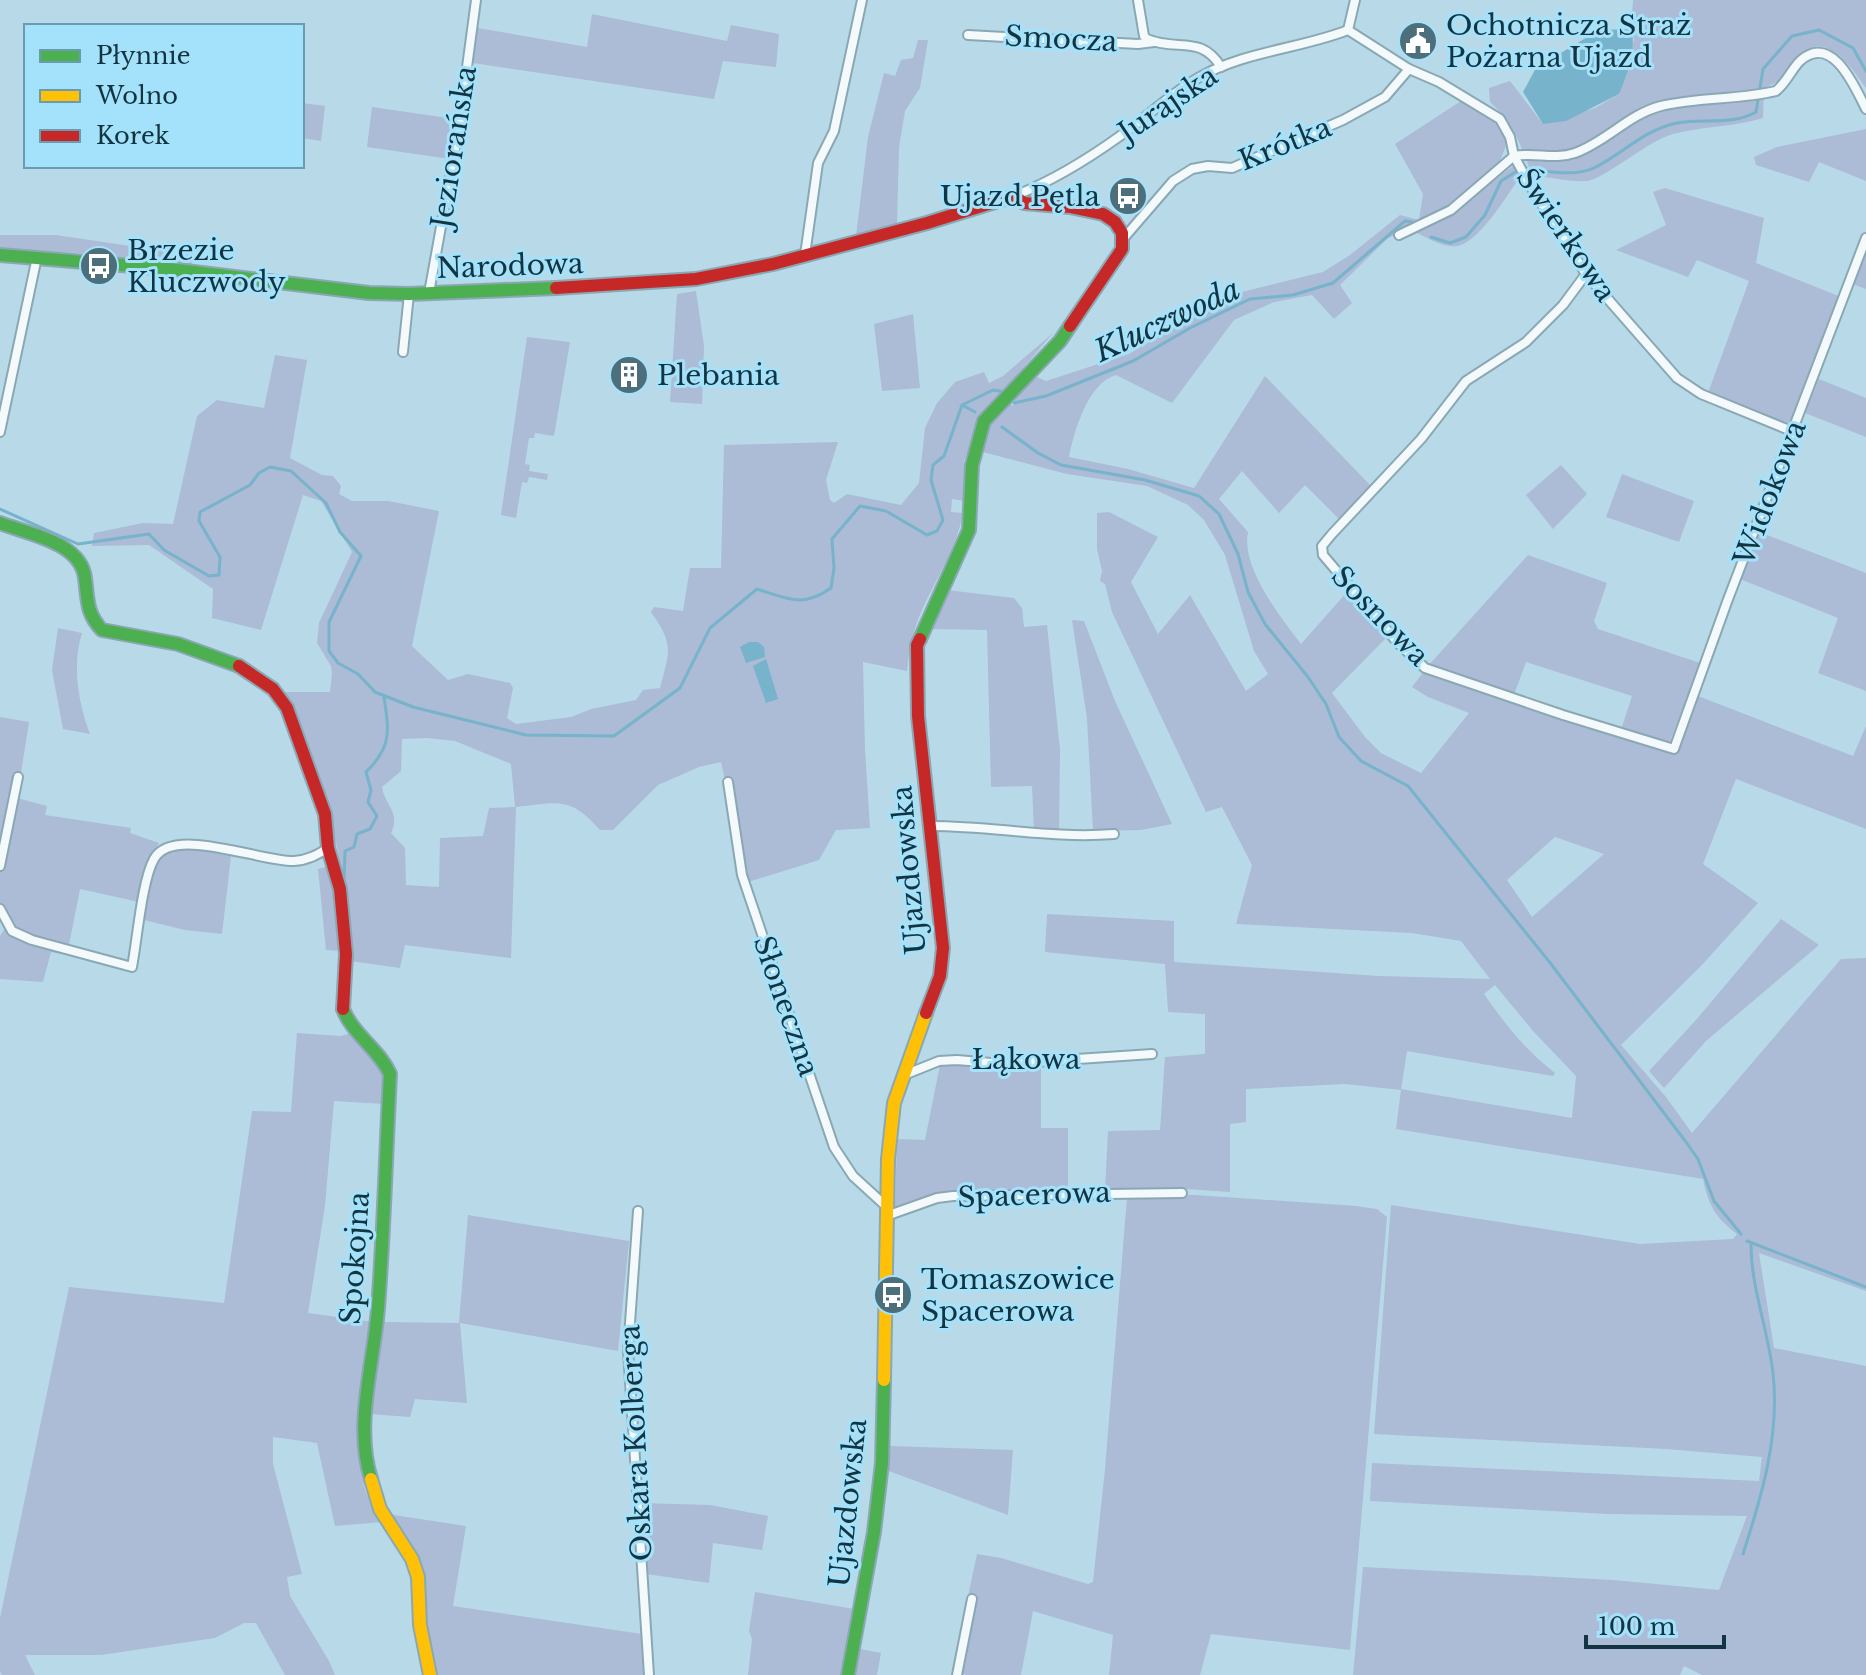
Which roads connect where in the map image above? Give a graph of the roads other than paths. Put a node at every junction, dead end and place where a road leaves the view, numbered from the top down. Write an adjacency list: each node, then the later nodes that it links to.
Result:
1 (476, 0): 20 (street, Jeziorańska)
2 (862, 0): 17 (street)
3 (1138, 0): 7 (street)
4 (1355, 0): 5 (street)
5 (1348, 30): 8 (street, Jurajska); 9 (street, Świerkowa)
6 (968, 35): 7 (street, Smocza)
7 (1154, 42): 8 (street, Smocza)
8 (1221, 67): 12 (street, Jurajska)
9 (1409, 69): 11 (street, Świerkowa); 15 (street, Krótka)
10 (1866, 109): 11 (street)
11 (1514, 156): 13 (street); 19 (street, Świerkowa)
12 (1014, 196): 15 (street); 17 (street, Narodowa)
13 (1399, 235)
14 (1866, 238): 24 (street, Widokowa)
15 (1123, 239): 29 (street, Ujazdowska)
16 (0, 255): 18 (street, Narodowa)
17 (805, 255): 20 (street, Narodowa)
18 (37, 256): 21 (street, Narodowa); 23 (street)
19 (1586, 274): 24 (street, Świerkowa); 26 (street, Sosnowa)
20 (429, 293): 21 (street, Narodowa)
21 (409, 294): 22 (street)
22 (403, 352)
23 (0, 432)
24 (1794, 432): 26 (street, Widokowa)
25 (0, 523): 31 (street, Spokojna)
26 (1674, 749)
27 (18, 777): 32 (street)
28 (728, 782): 38 (street, Słoneczna)
29 (932, 826): 30 (street); 35 (street, Ujazdowska)
30 (1114, 834)
31 (328, 848): 33 (street); 40 (street, Spokojna)
32 (0, 866)
33 (0, 909)
34 (1152, 1054): 35 (street, Łąkowa)
35 (903, 1075): 38 (street, Ujazdowska)
36 (1182, 1193): 38 (street, Spacerowa)
37 (638, 1211): 41 (street, Oskara Kolberga)
38 (889, 1212): 42 (street, Ujazdowska)
39 (972, 1599): 43 (street)
40 (430, 1675)
41 (649, 1675)
42 (848, 1675)
43 (957, 1675)

